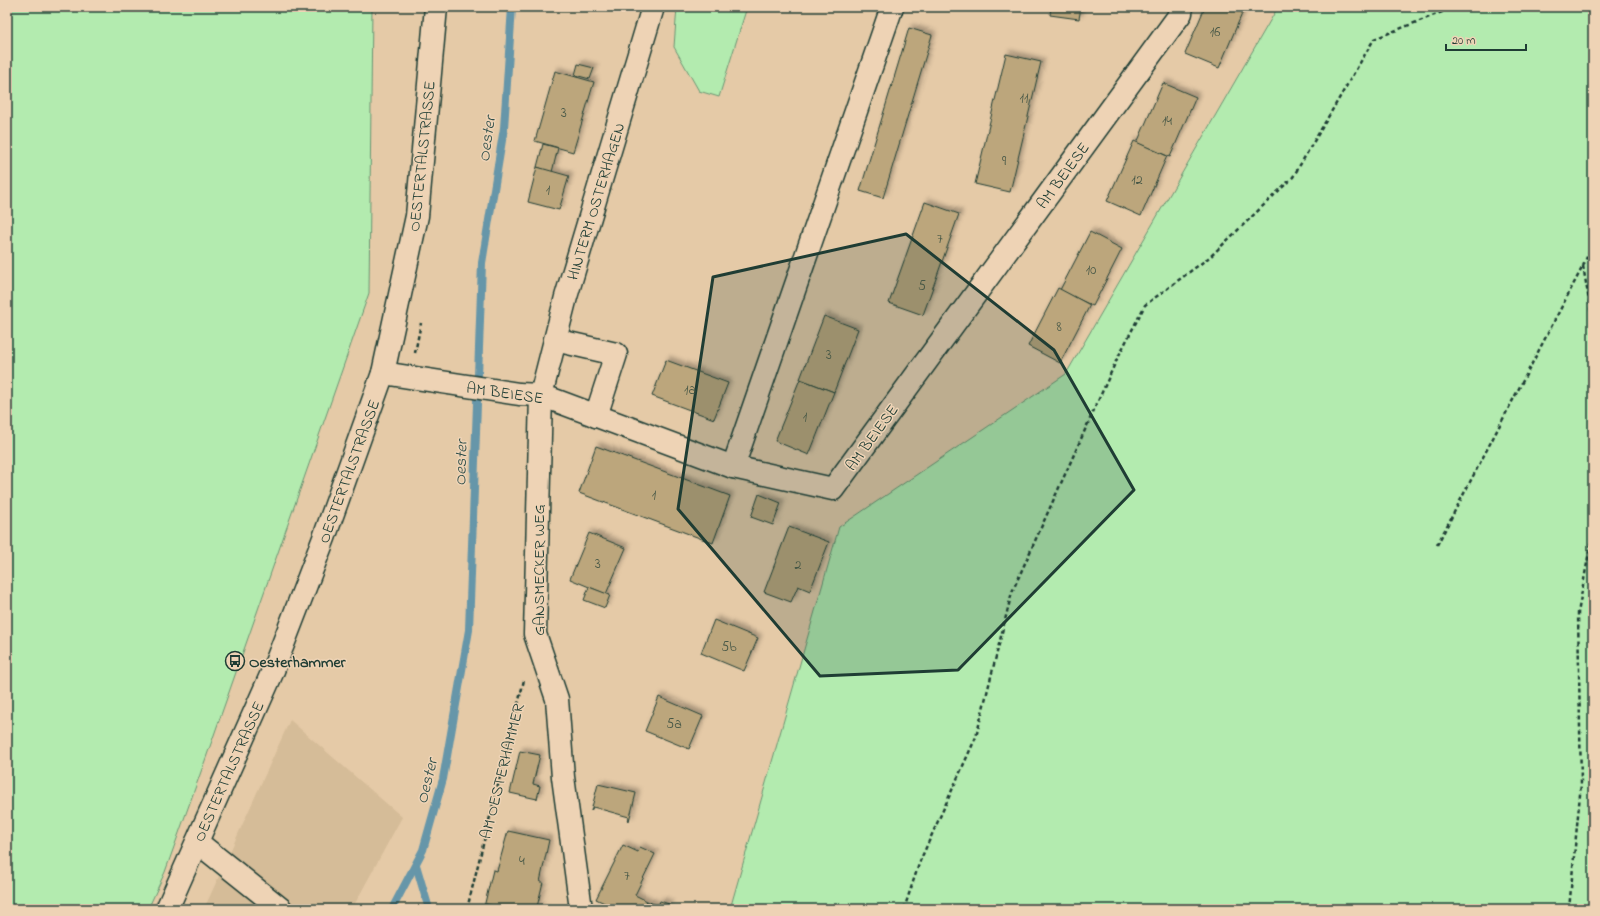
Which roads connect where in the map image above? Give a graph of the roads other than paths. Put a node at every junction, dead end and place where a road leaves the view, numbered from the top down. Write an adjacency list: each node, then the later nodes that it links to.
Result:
1 (436, 7): 6 (street, OESTERTALSTRASSE)
2 (653, 7): 5 (street, HINTERM OSTERHAGEN)
3 (892, 7): 9 (street)
4 (1182, 7): 9 (street, AM BEIESE)
5 (555, 340): 7 (street, HINTERM OSTERHAGEN); 8 (street)
6 (384, 373): 7 (street, AM BEIESE); 10 (street, OESTERTALSTRASSE)
7 (541, 395): 8 (street, AM BEIESE); 13 (street, GANSMECKER WEG)
8 (596, 416): 9 (street, AM BEIESE)
9 (733, 467)
10 (197, 842): 11 (street, OESTERTALSTRASSE); 12 (street)
11 (167, 909)
12 (281, 909)
13 (581, 909)

